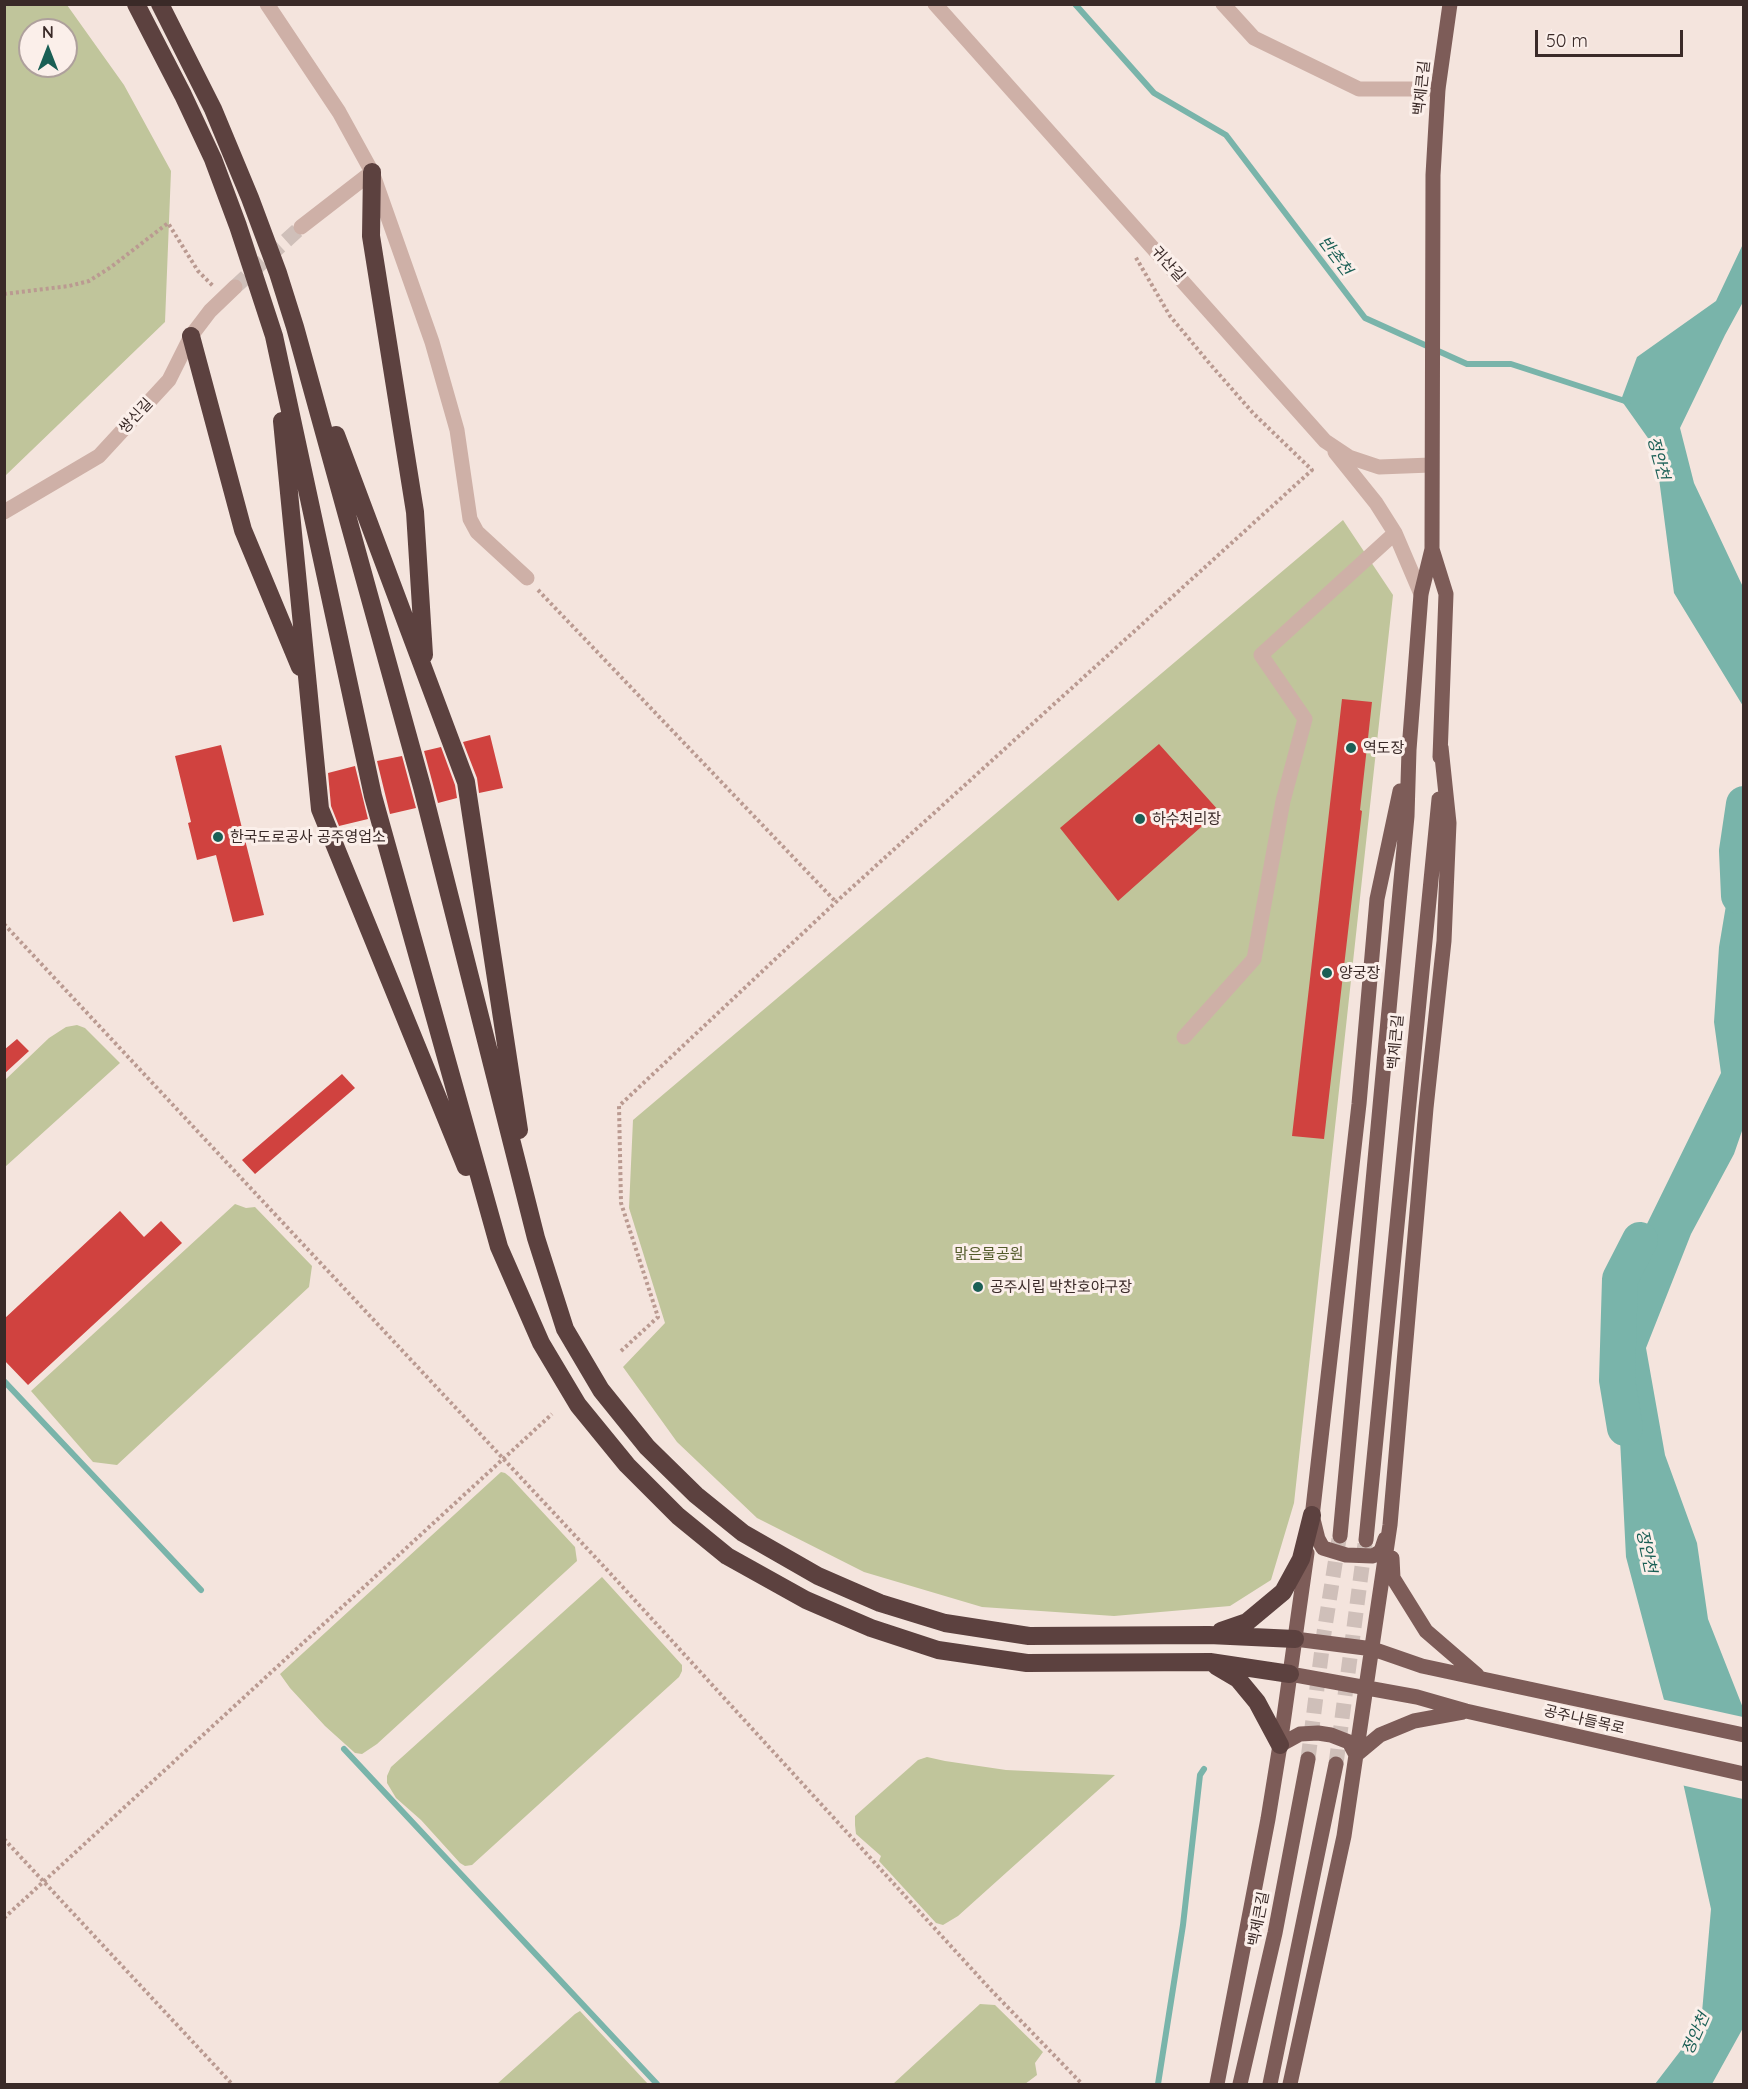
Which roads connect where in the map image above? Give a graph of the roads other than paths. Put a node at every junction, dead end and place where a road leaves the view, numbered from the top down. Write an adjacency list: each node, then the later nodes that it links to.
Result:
1 (136, 4): 13 (highway)
2 (160, 4): 11 (highway)
3 (267, 4): 8 (street)
4 (935, 4): 14 (street, 귀산길)
5 (1223, 4): 7 (street)
6 (1450, 4): 7 (main road, 백제큰길)
7 (1438, 89): 15 (main road, 백제큰길)
8 (372, 172): 9 (street); 19 (street); 21 (highway)
9 (301, 227)
10 (229, 292): 12 (street, 쌍신길)
11 (295, 327): 21 (highway); 26 (highway)
12 (191, 336): 16 (street, 쌍신길); 22 (highway)
13 (274, 336): 22 (highway); 27 (highway)
14 (1325, 441): 15 (street, 귀산길); 17 (street)
15 (1431, 465): 18 (main road, 백제큰길)
16 (4, 512)
17 (1395, 533): 20 (street); 25 (street)
18 (1431, 549): 20 (main road, 백제큰길); 23 (main road, 백제큰길)
19 (527, 578)
20 (1421, 594): 24 (main road, 백제큰길)
21 (426, 675): 26 (highway)
22 (308, 686): 27 (highway)
23 (1441, 747): 29 (main road); 31 (main road, 백제큰길)
24 (1409, 750): 28 (main road); 30 (main road, 백제큰길)
25 (1184, 1037)
26 (536, 1238): 32 (highway)
27 (499, 1247): 35 (highway)
28 (1312, 1515): 29 (main road); 32 (highway); 33 (main road)
29 (1390, 1525): 34 (main road); 37 (main road)
30 (1340, 1536)
31 (1366, 1540)
32 (1209, 1635): 33 (highway)
33 (1295, 1639): 34 (main road, 공주나들목로); 36 (main road)
34 (1373, 1649): 37 (main road, 공주나들목로); 38 (main road)
35 (1210, 1662): 36 (highway); 41 (highway)
36 (1290, 1674): 38 (main road, 공주나들목로); 41 (main road)
37 (1479, 1677): 40 (main road, 공주나들목로)
38 (1367, 1688): 39 (main road, 공주나들목로); 42 (main road)
39 (1466, 1711): 42 (main road); 45 (main road, 공주나들목로)
40 (1743, 1735)
41 (1280, 1745): 42 (main road); 46 (main road)
42 (1356, 1755): 49 (main road)
43 (1308, 1759): 47 (main road, 백제큰길)
44 (1336, 1764): 48 (main road)
45 (1743, 1774)
46 (1217, 2085)
47 (1240, 2085)
48 (1270, 2085)
49 (1290, 2085)

